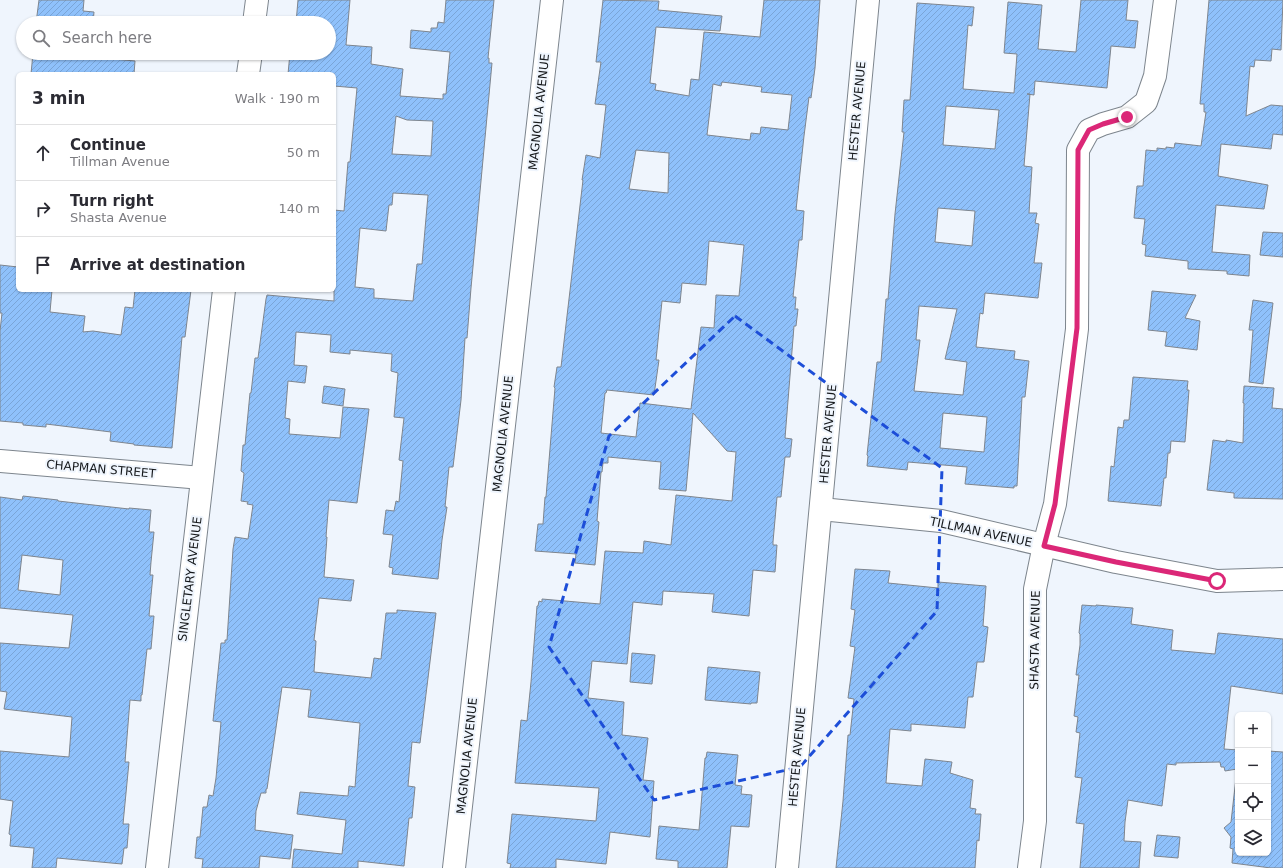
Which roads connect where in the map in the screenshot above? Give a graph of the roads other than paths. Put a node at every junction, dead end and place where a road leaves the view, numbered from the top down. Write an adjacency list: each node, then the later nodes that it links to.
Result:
1 (257, 0): 5 (street)
2 (552, 0): 15 (street, MAGNOLIA AVENUE)
3 (868, 0): 11 (street, HESTER AVENUE)
4 (1165, 0): 12 (street, SHASTA AVENUE)
5 (255, 16)
6 (250, 60): 7 (street)
7 (248, 72)
8 (224, 292): 10 (street, SINGLETARY AVENUE)
9 (0, 461): 10 (street, CHAPMAN STREET)
10 (202, 478): 14 (street, SINGLETARY AVENUE)
11 (821, 509): 12 (street, TILLMAN AVENUE); 16 (street, HESTER AVENUE)
12 (1044, 546): 13 (street, TILLMAN AVENUE); 17 (street, SHASTA AVENUE)
13 (1283, 579)
14 (157, 868)
15 (454, 868)
16 (787, 868)
17 (1029, 868)

